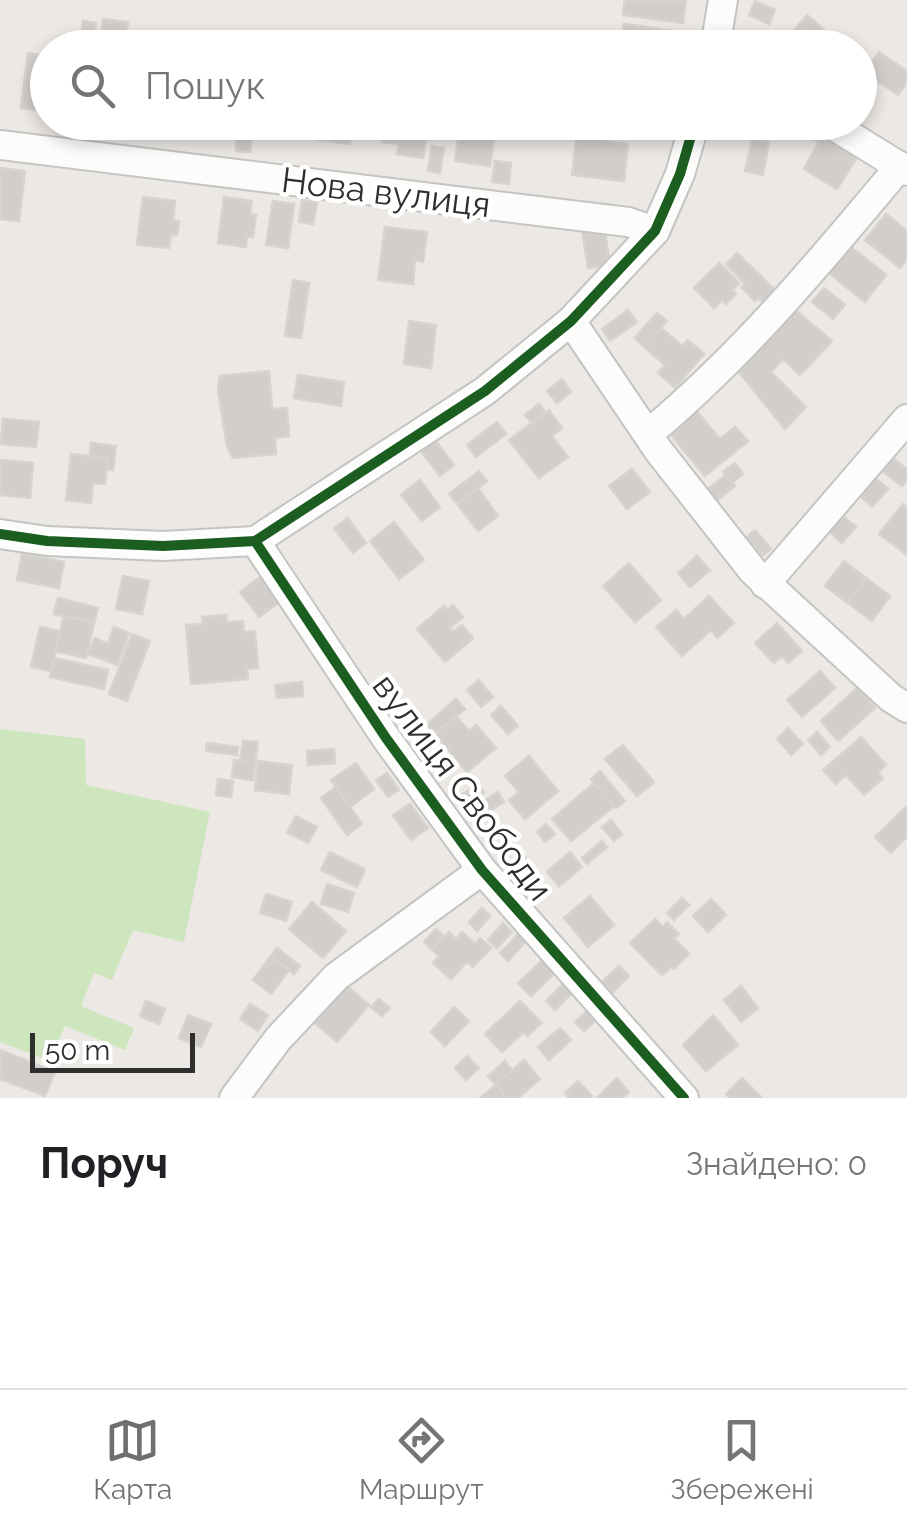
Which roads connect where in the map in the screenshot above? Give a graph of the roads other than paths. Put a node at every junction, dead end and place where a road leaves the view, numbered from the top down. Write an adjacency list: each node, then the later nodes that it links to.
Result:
1 (724, 0): 2 (street)
2 (718, 30)
3 (690, 140): 7 (street)
4 (857, 140): 6 (street)
5 (0, 145): 7 (street, Нова вулиця)
6 (903, 168): 10 (street)
7 (656, 230): 8 (street)
8 (571, 321): 10 (street); 12 (street)
9 (907, 419): 13 (street)
10 (648, 434): 13 (street)
11 (0, 534): 12 (street)
12 (255, 541): 15 (street, вулиця Свободи)
13 (765, 584): 14 (street)
14 (907, 708)
15 (482, 870): 16 (street); 17 (street, вулиця Свободи)
16 (234, 1098)
17 (684, 1098)

